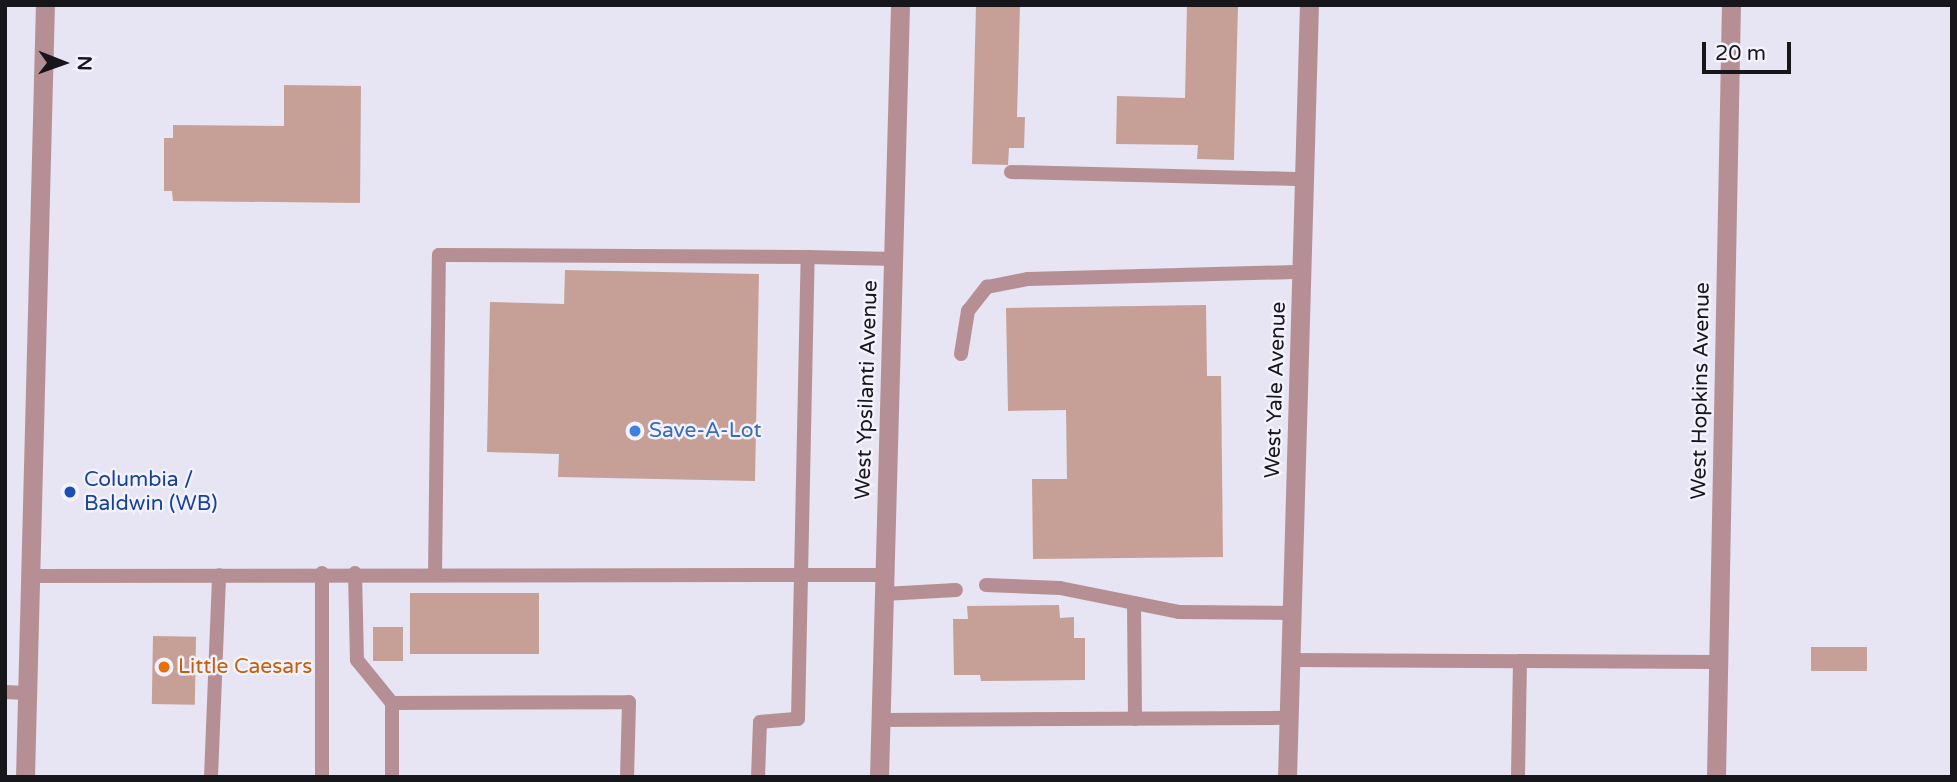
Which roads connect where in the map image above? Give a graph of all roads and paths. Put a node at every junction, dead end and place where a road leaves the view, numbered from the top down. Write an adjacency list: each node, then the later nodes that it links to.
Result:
1 (45, 5): 16 (street)
2 (901, 5): 8 (street, West Ypsilanti Avenue)
3 (1309, 5): 6 (street, West Yale Avenue)
4 (1731, 5): 24 (street, West Hopkins Avenue)
5 (1011, 172): 6 (lane)
6 (1304, 179): 9 (street, West Yale Avenue)
7 (808, 257): 8 (lane); 13 (lane); 15 (lane)
8 (894, 258): 17 (street, West Ypsilanti Avenue)
9 (1302, 272): 10 (lane); 21 (street, West Yale Avenue)
10 (961, 354)
11 (322, 573): 12 (lane); 14 (lane); 33 (lane)
12 (355, 573): 15 (lane); 27 (lane)
13 (800, 573): 15 (lane); 17 (lane); 36 (lane)
14 (219, 575): 16 (lane); 32 (lane)
15 (435, 575)
16 (30, 576): 26 (street)
17 (884, 585): 19 (lane); 30 (street, West Ypsilanti Avenue)
18 (986, 585): 20 (lane)
19 (956, 590)
20 (1135, 603): 21 (lane); 29 (lane)
21 (1292, 614): 22 (street, West Yale Avenue)
22 (1291, 660): 23 (lane); 28 (street, West Yale Avenue)
23 (1520, 661): 24 (lane); 39 (lane)
24 (1719, 662): 40 (street, West Hopkins Avenue)
25 (5, 692): 26 (lane)
26 (26, 693): 31 (street)
27 (392, 703): 34 (lane); 35 (lane)
28 (1289, 718): 29 (lane); 38 (street, West Yale Avenue)
29 (1135, 719): 30 (lane)
30 (880, 720): 37 (street, West Ypsilanti Avenue)
31 (24, 777)
32 (211, 777)
33 (322, 777)
34 (392, 777)
35 (627, 777)
36 (758, 777)
37 (879, 777)
38 (1287, 777)
39 (1518, 777)
40 (1716, 777)

